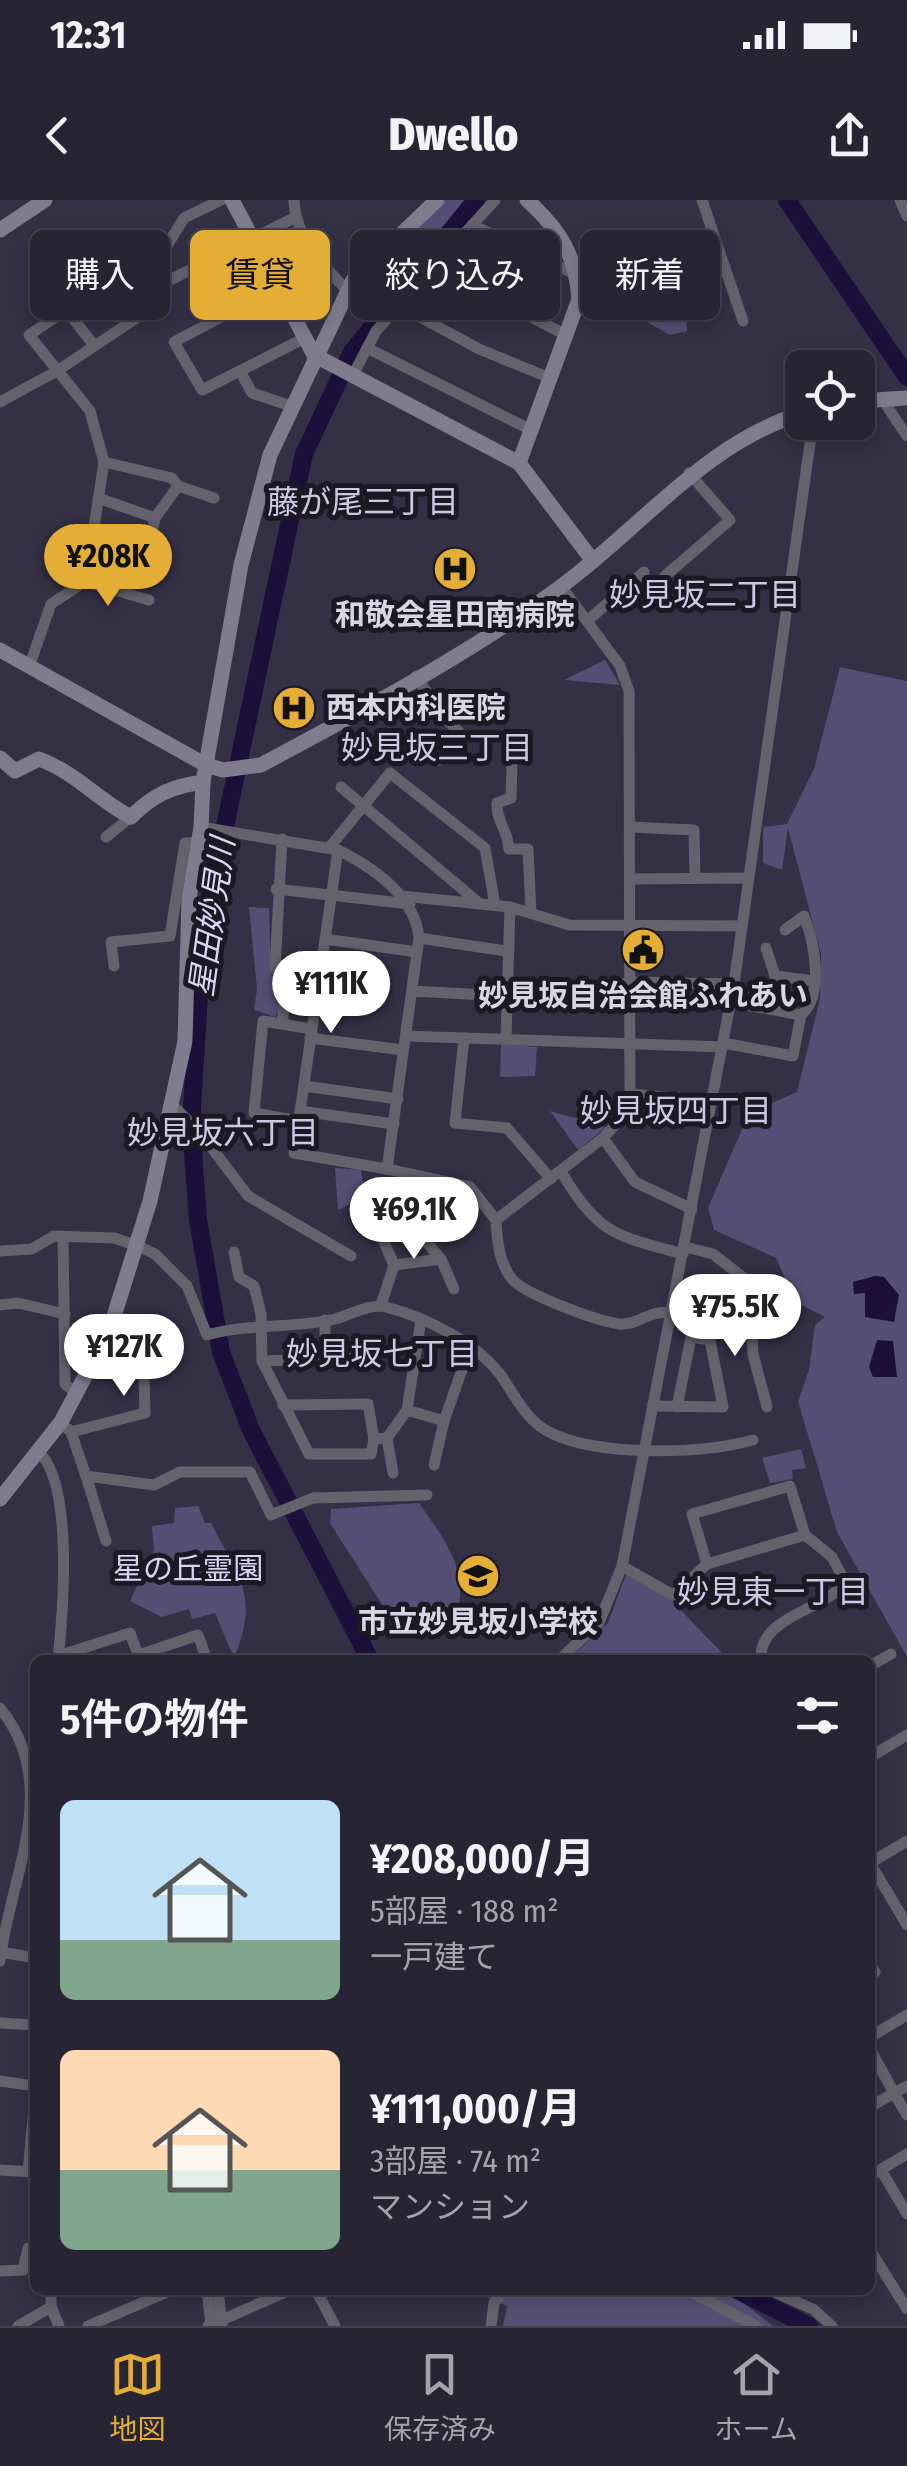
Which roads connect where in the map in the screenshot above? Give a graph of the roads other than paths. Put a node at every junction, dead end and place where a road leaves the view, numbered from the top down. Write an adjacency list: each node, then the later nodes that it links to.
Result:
1 (45, 200): 13 (street)
2 (221, 200): 18 (street)
3 (232, 200): 14 (street)
4 (294, 200): 11 (street)
5 (437, 200): 21 (street)
6 (495, 200): 12 (street)
7 (528, 200): 20 (street)
8 (702, 200): 28 (street)
9 (900, 200): 10 (street)
10 (907, 216)
11 (294, 218): 15 (street); 16 (street)
12 (472, 225): 17 (street); 20 (street)
13 (0, 230)
14 (247, 230)
15 (271, 230)
16 (301, 230)
17 (468, 230)
18 (170, 241)
19 (330, 273): 21 (street)
20 (577, 275): 29 (street)
21 (347, 290): 33 (street)
22 (133, 320): 31 (street)
23 (216, 320): 35 (street)
24 (294, 320): 30 (street)
25 (387, 320): 32 (street)
26 (427, 320): 37 (street)
27 (537, 320): 29 (street)
28 (743, 322)
29 (568, 336): 37 (street)
30 (304, 339): 33 (street); 35 (street)
31 (94, 345): 34 (street); 34 (street)
32 (367, 348): 36 (street); 44 (street)
33 (314, 354): 36 (street); 42 (street)
34 (57, 371): 41 (street); 47 (street)
35 (240, 372): 42 (street)
36 (353, 375): 48 (street)
37 (552, 379): 44 (street)
38 (907, 398): 39 (street)
39 (886, 399): 40 (street); 45 (street)
40 (875, 400)
41 (0, 402)
42 (291, 406): 68 (street)
43 (785, 420): 49 (street)
44 (533, 431): 48 (street)
45 (907, 436)
46 (810, 440): 79 (street)
47 (104, 462): 50 (street); 51 (street)
48 (520, 463): 55 (street)
49 (689, 473): 55 (street); 57 (street)
50 (178, 486): 52 (street); 53 (street)
51 (98, 498): 53 (street); 54 (street)
52 (214, 498)
53 (156, 518): 54 (street)
54 (92, 536): 58 (street)
55 (593, 562): 59 (street)
56 (644, 572): 61 (street)
57 (665, 576)
58 (80, 580): 60 (street); 63 (street)
59 (562, 586): 61 (street); 64 (street)
60 (149, 600)
61 (588, 621): 73 (street)
62 (0, 650): 63 (street)
63 (29, 667): 68 (street)
64 (416, 676): 66 (street); 68 (street)
65 (0, 758): 72 (street)
66 (439, 760)
67 (512, 762): 87 (street)
68 (206, 765): 69 (street)
69 (203, 782): 72 (street); 74 (street)
70 (341, 788): 71 (street)
71 (364, 803): 77 (street); 84 (street); 85 (street)
72 (132, 818): 75 (street)
73 (630, 828): 78 (street); 80 (street)
74 (204, 833): 76 (street); 96 (street); 116 (street)
75 (106, 838)
76 (282, 839): 77 (street); 81 (street)
77 (334, 849): 82 (street); 83 (street)
78 (695, 878): 79 (street); 80 (street)
79 (748, 878): 89 (street)
80 (630, 879): 88 (street)
81 (276, 889): 82 (street); 104 (street)
82 (329, 897): 83 (street); 92 (street)
83 (406, 900): 84 (street); 91 (street)
84 (479, 903): 85 (street)
85 (495, 905): 86 (street)
86 (510, 907): 87 (street); 94 (street)
87 (531, 913): 88 (street)
88 (630, 926): 89 (street); 98 (street)
89 (741, 926): 99 (street)
90 (784, 930): 97 (street)
91 (419, 938): 94 (street); 95 (street)
92 (325, 939): 95 (street); 105 (street)
93 (766, 948): 97 (street)
94 (506, 951): 101 (street)
95 (417, 952): 100 (street)
96 (114, 966)
97 (814, 981): 103 (street)
98 (627, 982): 99 (street); 109 (street)
99 (734, 984): 102 (street)
100 (412, 991): 101 (street); 106 (street)
101 (506, 996): 108 (street)
102 (731, 1002): 103 (street); 110 (street)
103 (801, 1015): 110 (street)
104 (282, 1024): 105 (street); 117 (street)
105 (310, 1034): 111 (street); 112 (street)
106 (406, 1036): 107 (street); 111 (street)
107 (464, 1038): 108 (street); 121 (street)
108 (506, 1038): 109 (street)
109 (627, 1042): 110 (street); 113 (street)
110 (724, 1045): 115 (street)
111 (404, 1050): 114 (street)
112 (304, 1086): 114 (street); 117 (street)
113 (630, 1094): 115 (street); 119 (street)
114 (398, 1099): 118 (street)
115 (714, 1101): 122 (street)
116 (170, 1103): 125 (street); 129 (street)
117 (300, 1116): 118 (street); 120 (street)
118 (394, 1124): 120 (street)
119 (603, 1138): 121 (street); 122 (street)
120 (387, 1169): 123 (street)
121 (557, 1176): 123 (street); 127 (street)
122 (692, 1208): 127 (street)
123 (496, 1220): 136 (street)
124 (63, 1236): 125 (street); 126 (street); 137 (street)
125 (138, 1246): 140 (street); 143 (street)
126 (0, 1251)
127 (684, 1251): 136 (street); 151 (street)
128 (234, 1252): 140 (street)
129 (352, 1256)
130 (441, 1259): 131 (street); 131 (street); 132 (street)
131 (394, 1265): 134 (street)
132 (454, 1289)
133 (0, 1305): 137 (street)
134 (381, 1305): 138 (street); 139 (street)
135 (697, 1306): 141 (street)
136 (670, 1313): 149 (street)
137 (66, 1314): 147 (street)
138 (421, 1319): 142 (street); 152 (street)
139 (325, 1320): 140 (street); 145 (street)
140 (261, 1328): 146 (street)
141 (691, 1338): 150 (street); 150 (street)
142 (470, 1347): 153 (street); 157 (street)
143 (98, 1350): 147 (street); 154 (street)
144 (361, 1358): 145 (street)
145 (325, 1359): 146 (street)
146 (262, 1360): 148 (street)
147 (76, 1393): 154 (street)
148 (284, 1406): 155 (street); 155 (street)
149 (652, 1406): 150 (street); 157 (street)
150 (678, 1407)
151 (767, 1407)
152 (407, 1410): 153 (street); 155 (street)
153 (444, 1421): 159 (street)
154 (66, 1427): 158 (street); 161 (street)
155 (381, 1439): 160 (street)
156 (753, 1440): 157 (street)
157 (644, 1447): 167 (street)
158 (38, 1451): 163 (street); 169 (street)
159 (434, 1465)
160 (393, 1474)
161 (86, 1476): 162 (street); 165 (street)
162 (426, 1494)
163 (0, 1499)
164 (805, 1535): 166 (street); 166 (street); 175 (street)
165 (106, 1541)
166 (707, 1564): 167 (street)
167 (622, 1566): 174 (street)
168 (891, 1654): 176 (street)
169 (58, 1655)
170 (67, 1655): 171 (street)
171 (139, 1655)
172 (145, 1655): 173 (street)
173 (205, 1655)
174 (564, 1655)
175 (761, 1655)
176 (875, 1663)
177 (0, 1708): 180 (street)
178 (907, 1735): 179 (street)
179 (875, 1754)
180 (30, 1778)
181 (30, 1815): 186 (street)
182 (907, 1841): 183 (street)
183 (875, 1860)
184 (875, 1871): 185 (street)
185 (907, 1925)
186 (1, 1952): 187 (street); 188 (street)
187 (30, 1957)
188 (0, 1961)
189 (907, 2014): 192 (street)
190 (0, 2023): 191 (street)
191 (30, 2025)
192 (875, 2033)
193 (875, 2058): 197 (street)
194 (0, 2081): 195 (street)
195 (30, 2085)
196 (907, 2086): 197 (street)
197 (894, 2093): 198 (street); 199 (street)
198 (875, 2104)
199 (907, 2116)
200 (907, 2154): 203 (street)
201 (0, 2170): 202 (street)
202 (30, 2172)
203 (875, 2173): 204 (street)
204 (907, 2214)
205 (28, 2248): 207 (street)
206 (875, 2258): 218 (street)
207 (0, 2271)
208 (52, 2295): 217 (street)
209 (160, 2295): 223 (street)
210 (208, 2295): 219 (street)
211 (218, 2295): 219 (street)
212 (279, 2295): 219 (street)
213 (318, 2295): 220 (street)
214 (500, 2295): 224 (street)
215 (697, 2295): 225 (street)
216 (780, 2295): 226 (street)
217 (51, 2307): 221 (street); 222 (street)
218 (907, 2309)
219 (216, 2324)
220 (332, 2325)
221 (18, 2326)
222 (60, 2326)
223 (88, 2326)
224 (492, 2326)
225 (756, 2326)
226 (832, 2326)

